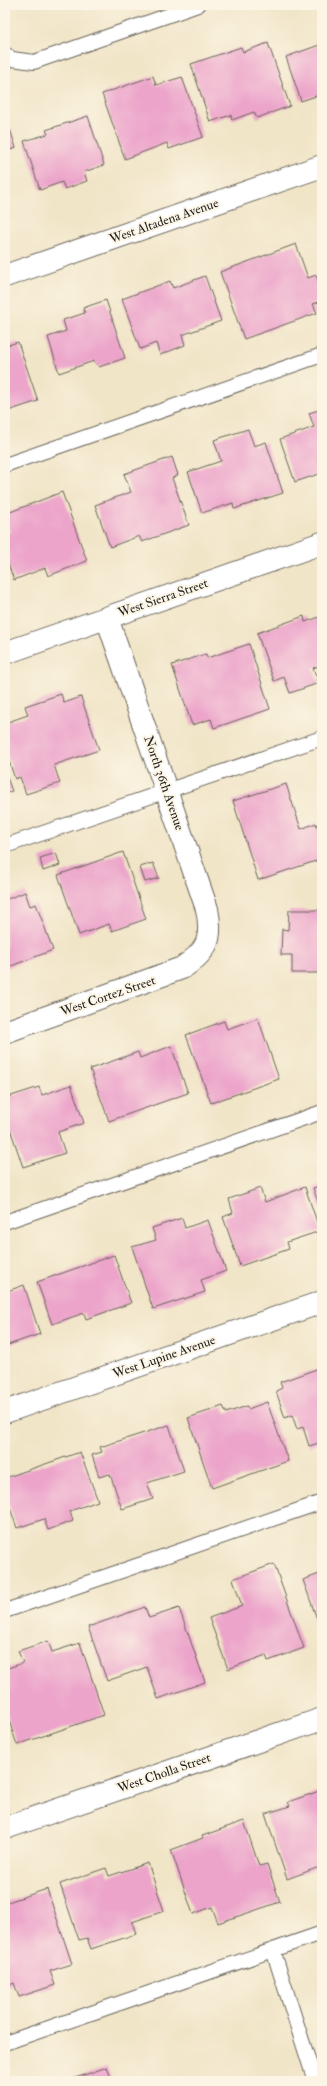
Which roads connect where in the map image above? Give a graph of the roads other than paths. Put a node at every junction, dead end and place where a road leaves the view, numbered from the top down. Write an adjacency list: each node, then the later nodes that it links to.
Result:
1 (198, 5): 2 (lane)
2 (5, 54)
3 (322, 166): 4 (street, West Altadena Avenue)
4 (5, 276)
5 (322, 355): 6 (lane)
6 (5, 465)
7 (322, 543): 8 (street, West Sierra Street)
8 (107, 618): 9 (street, West Sierra Street); 11 (street, North 36th Avenue)
9 (5, 653)
10 (322, 738): 11 (lane)
11 (166, 791): 12 (lane); 13 (street, North 36th Avenue)
12 (5, 846)
13 (204, 950): 14 (street, West Cortez Street)
14 (5, 1032)
15 (322, 1112): 16 (lane)
16 (5, 1222)
17 (322, 1302): 18 (street, West Lupine Avenue)
18 (5, 1412)
19 (322, 1502): 20 (lane)
20 (5, 1611)
21 (322, 1719): 22 (street, West Cholla Street)
22 (5, 1828)
23 (322, 1933): 24 (lane)
24 (273, 1950): 25 (lane); 26 (lane)
25 (5, 2043)
26 (315, 2081)

